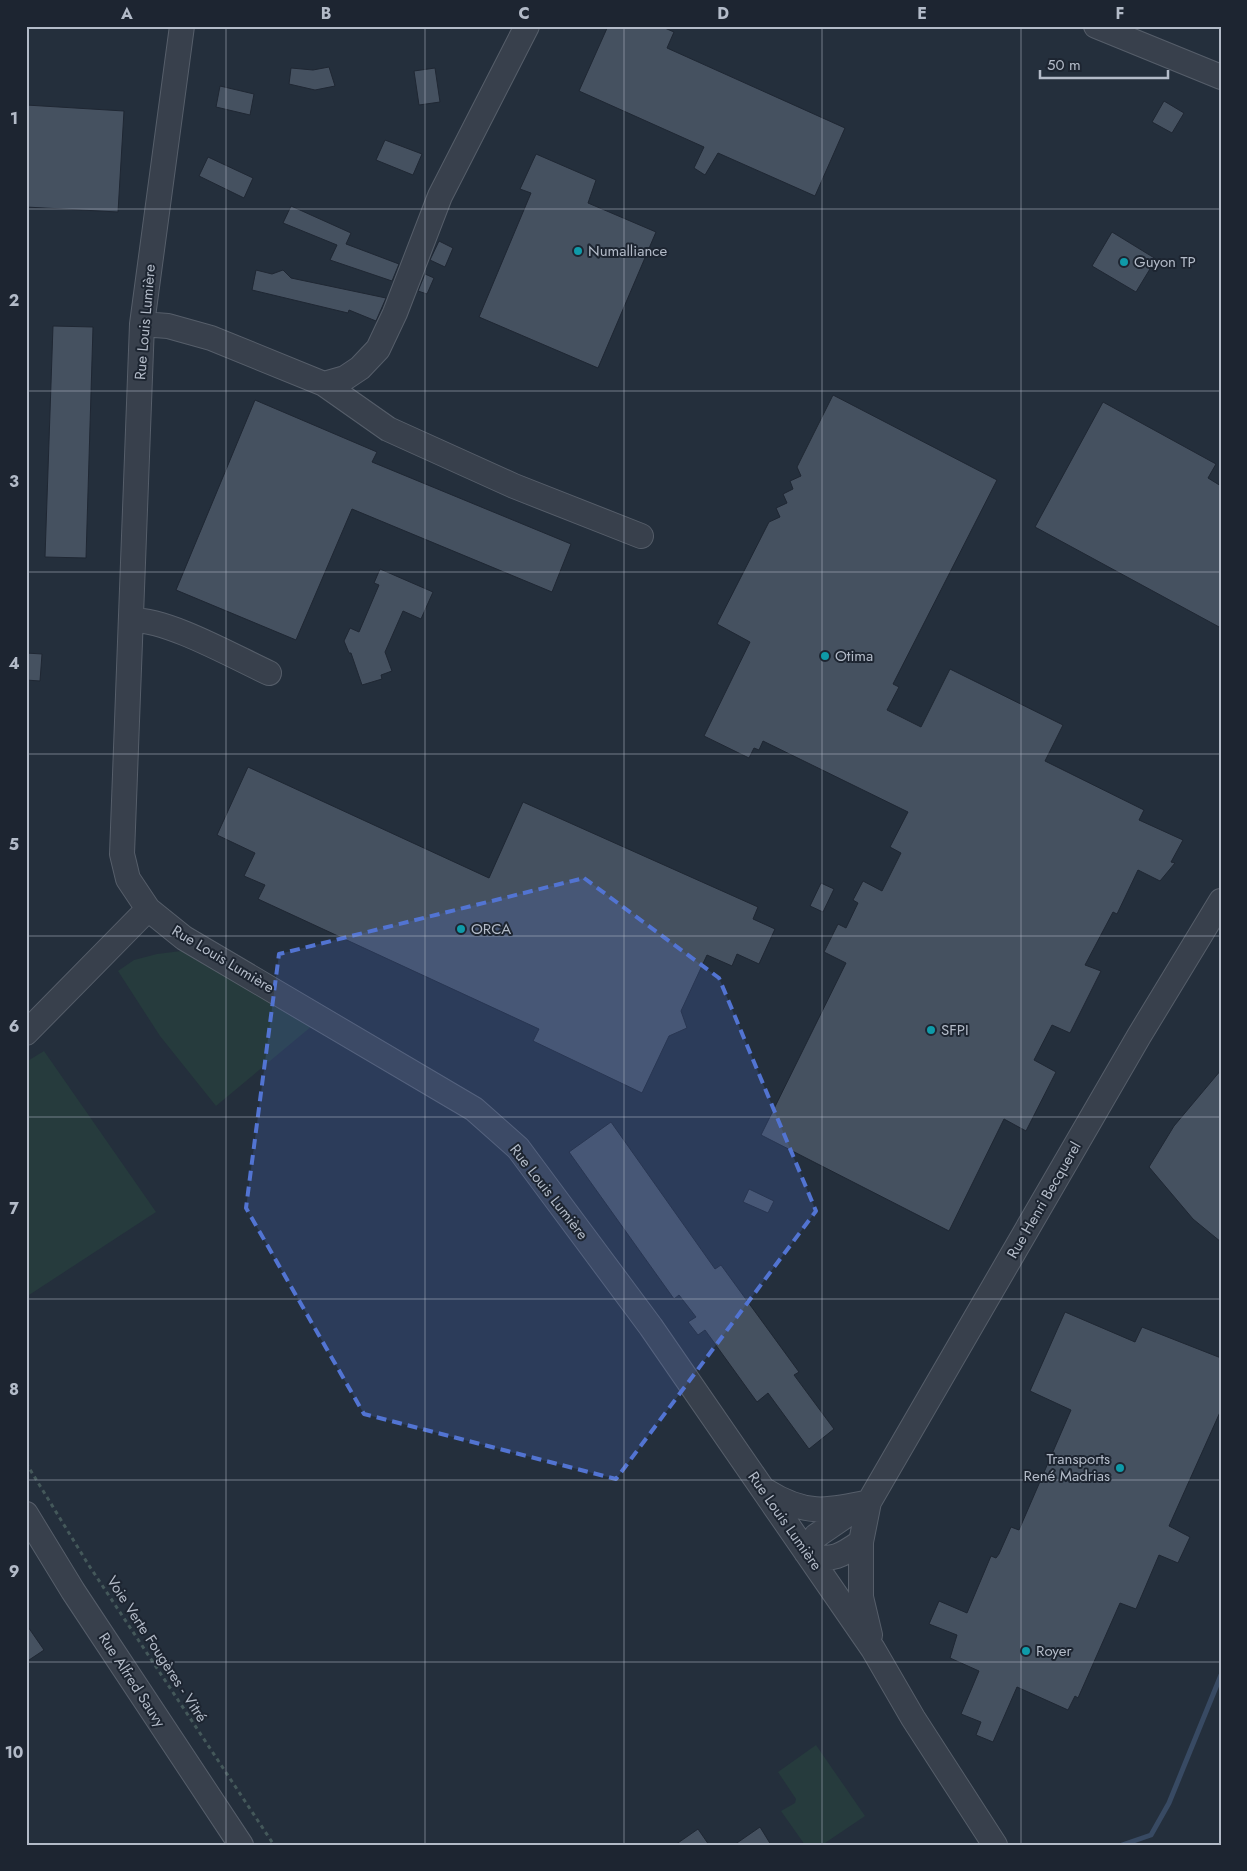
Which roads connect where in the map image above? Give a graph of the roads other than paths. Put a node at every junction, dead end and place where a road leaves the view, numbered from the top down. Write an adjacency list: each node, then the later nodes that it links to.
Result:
1 (182, 26): 5 (street, Rue Louis Lumière)
2 (528, 26): 6 (street)
3 (1096, 26): 4 (street)
4 (1221, 77)
5 (142, 324): 6 (street); 8 (street, Rue Louis Lumière)
6 (324, 384): 7 (street)
7 (641, 536)
8 (131, 620): 9 (street); 11 (street, Rue Louis Lumière)
9 (269, 673)
10 (1221, 900): 14 (street, Rue Henri Becquerel)
11 (148, 909): 12 (street); 13 (street, Rue Louis Lumière)
12 (26, 1033)
13 (763, 1489): 14 (street); 17 (street, Rue Louis Lumière)
14 (869, 1502): 16 (street, Rue Henri Becquerel); 17 (street, Rue Henri Becquerel)
15 (26, 1514): 19 (street, Rue Alfred Sauvy)
16 (861, 1542): 17 (street); 18 (street, Rue Henri Becquerel)
17 (808, 1554): 18 (street, Rue Louis Lumière)
18 (874, 1649): 20 (street, Rue Louis Lumière)
19 (241, 1845)
20 (995, 1845)

